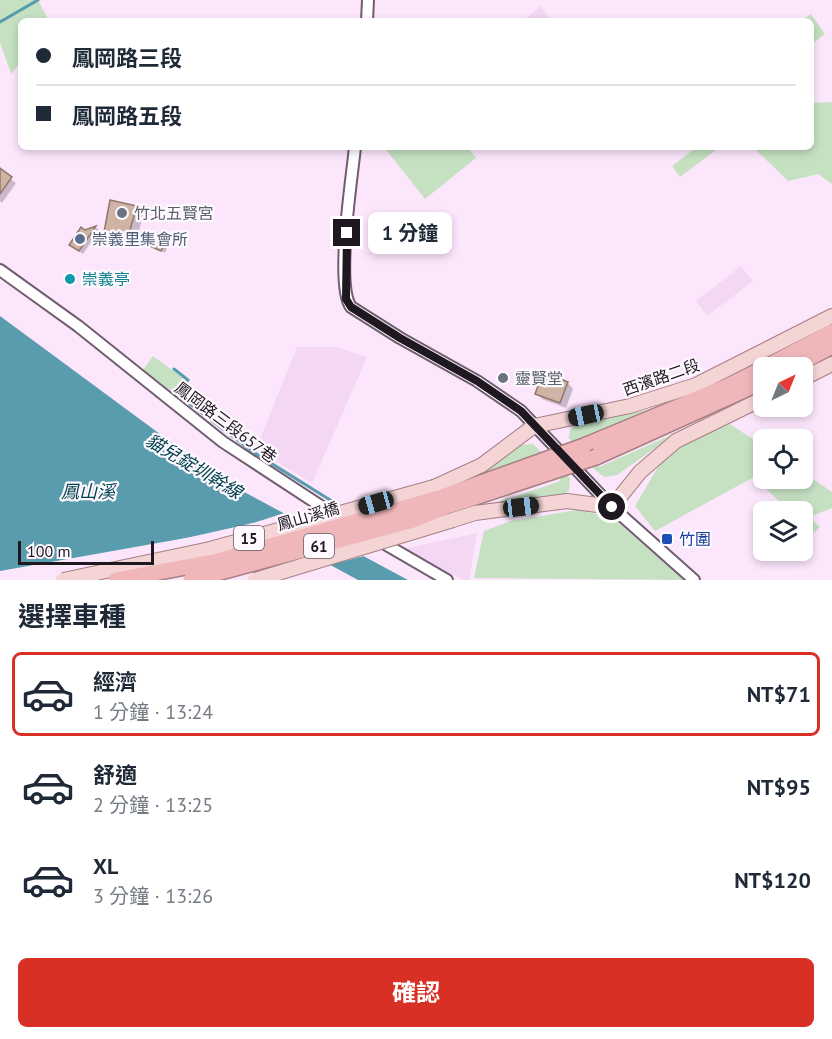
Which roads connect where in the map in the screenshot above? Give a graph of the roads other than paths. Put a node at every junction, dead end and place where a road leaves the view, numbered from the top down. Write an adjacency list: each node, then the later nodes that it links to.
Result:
1 (368, 0): 2 (street)
2 (367, 18)
3 (355, 150): 15 (street)
4 (0, 270): 23 (street, 鳳岡路三段657巷)
5 (832, 316): 15 (main road, 西濱路二段 / 15)
6 (832, 332): 8 (highway, 61)
7 (832, 346): 9 (highway)
8 (785, 357)
9 (812, 357)
10 (832, 364): 12 (main road)
11 (753, 374): 16 (highway, 61)
12 (813, 374)
13 (753, 385): 16 (highway, 61)
14 (753, 403): 18 (main road)
15 (534, 426): 17 (main road, 西濱路二段 / 15); 18 (street)
16 (590, 451): 17 (highway, 61, bridge)
17 (442, 503): 18 (main road, 15); 19 (main road, 鳳山溪橋 / 15, bridge); 20 (highway, 鳳山溪橋 / 61, bridge); 21 (highway, 鳳山溪橋 / 61, bridge); 22 (main road, 15, bridge)
18 (612, 507): 24 (street)
19 (63, 580)
20 (116, 580)
21 (191, 580)
22 (255, 580)
23 (447, 580)
24 (694, 580)

